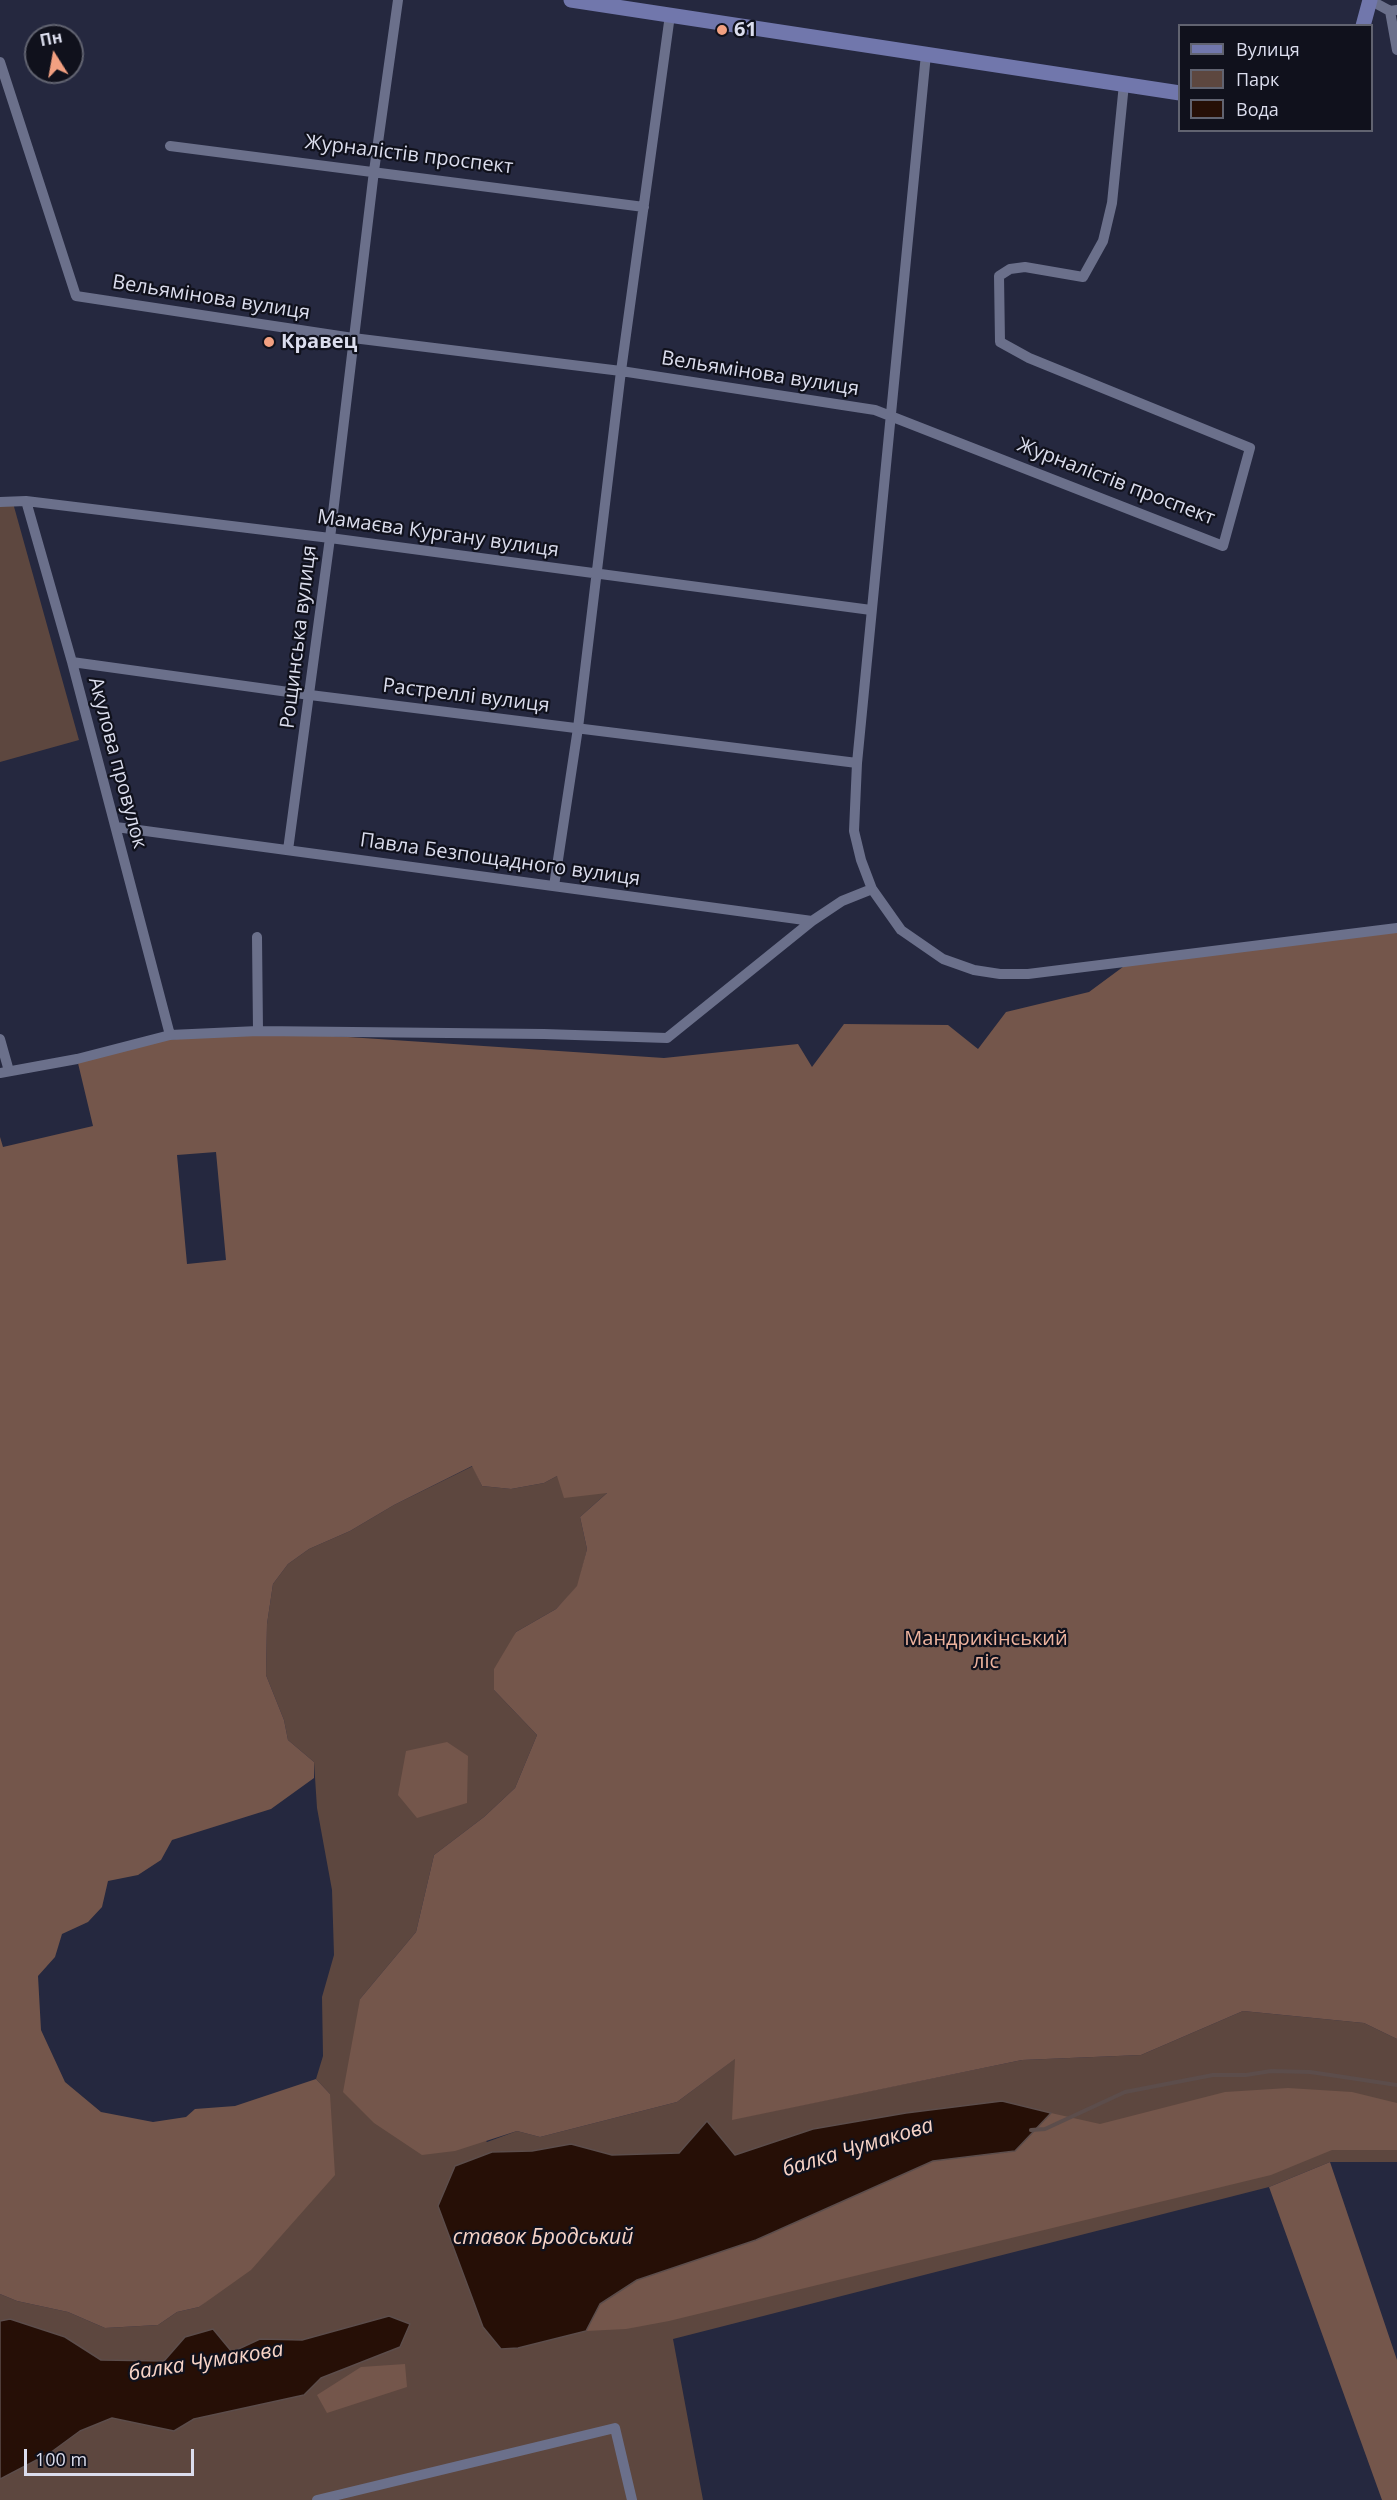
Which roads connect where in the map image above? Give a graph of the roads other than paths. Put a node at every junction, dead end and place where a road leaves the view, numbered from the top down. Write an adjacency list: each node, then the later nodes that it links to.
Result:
1 (398, 0): 13 (street, Рощинська вулиця)
2 (571, 0): 5 (main road)
3 (1370, 0): 4 (street); 6 (main road)
4 (1394, 10): 7 (street)
5 (670, 15): 8 (main road); 14 (street)
6 (1363, 24)
7 (1397, 50)
8 (926, 54): 10 (main road); 17 (street)
9 (0, 62): 15 (street, Вельямінова вулиця)
10 (1124, 84): 11 (main road); 17 (street, Журналістів проспект)
11 (1178, 93)
12 (170, 146): 13 (street, Журналістів проспект)
13 (374, 171): 14 (street, Журналістів проспект); 15 (street, Рощинська вулиця)
14 (644, 207): 16 (street)
15 (353, 338): 16 (street, Вельямінова вулиця); 20 (street, Рощинська вулиця)
16 (621, 371): 17 (street, Вельямінова вулиця); 21 (street)
17 (892, 416): 22 (street)
18 (26, 501): 19 (street, Мамаєва Кургану вулиця); 20 (street, Мамаєва Кургану вулиця); 23 (street, Акулова провулок)
19 (0, 502)
20 (330, 538): 21 (street, Мамаєва Кургану вулиця); 24 (street, Рощинська вулиця)
21 (598, 574): 22 (street, Мамаєва Кургану вулиця); 25 (street)
22 (871, 610): 26 (street)
23 (72, 662): 24 (street, Растреллі вулиця); 27 (street, Акулова провулок)
24 (310, 695): 25 (street, Растреллі вулиця); 28 (street, Рощинська вулиця)
25 (578, 728): 26 (street, Растреллі вулиця); 29 (street)
26 (857, 763): 30 (street)
27 (116, 827): 28 (street, Павла Безпощадного вулиця); 35 (street, Акулова провулок)
28 (288, 850): 29 (street, Павла Безпощадного вулиця)
29 (554, 885): 31 (street, Павла Безпощадного вулиця)
30 (872, 889): 31 (street); 32 (street)
31 (812, 921): 34 (street)
32 (1397, 928)
33 (257, 938): 34 (street)
34 (258, 1031): 35 (street)
35 (170, 1035): 37 (street)
36 (0, 1039): 37 (street)
37 (4, 1072)
38 (317, 2500): 39 (street)
39 (632, 2500)

